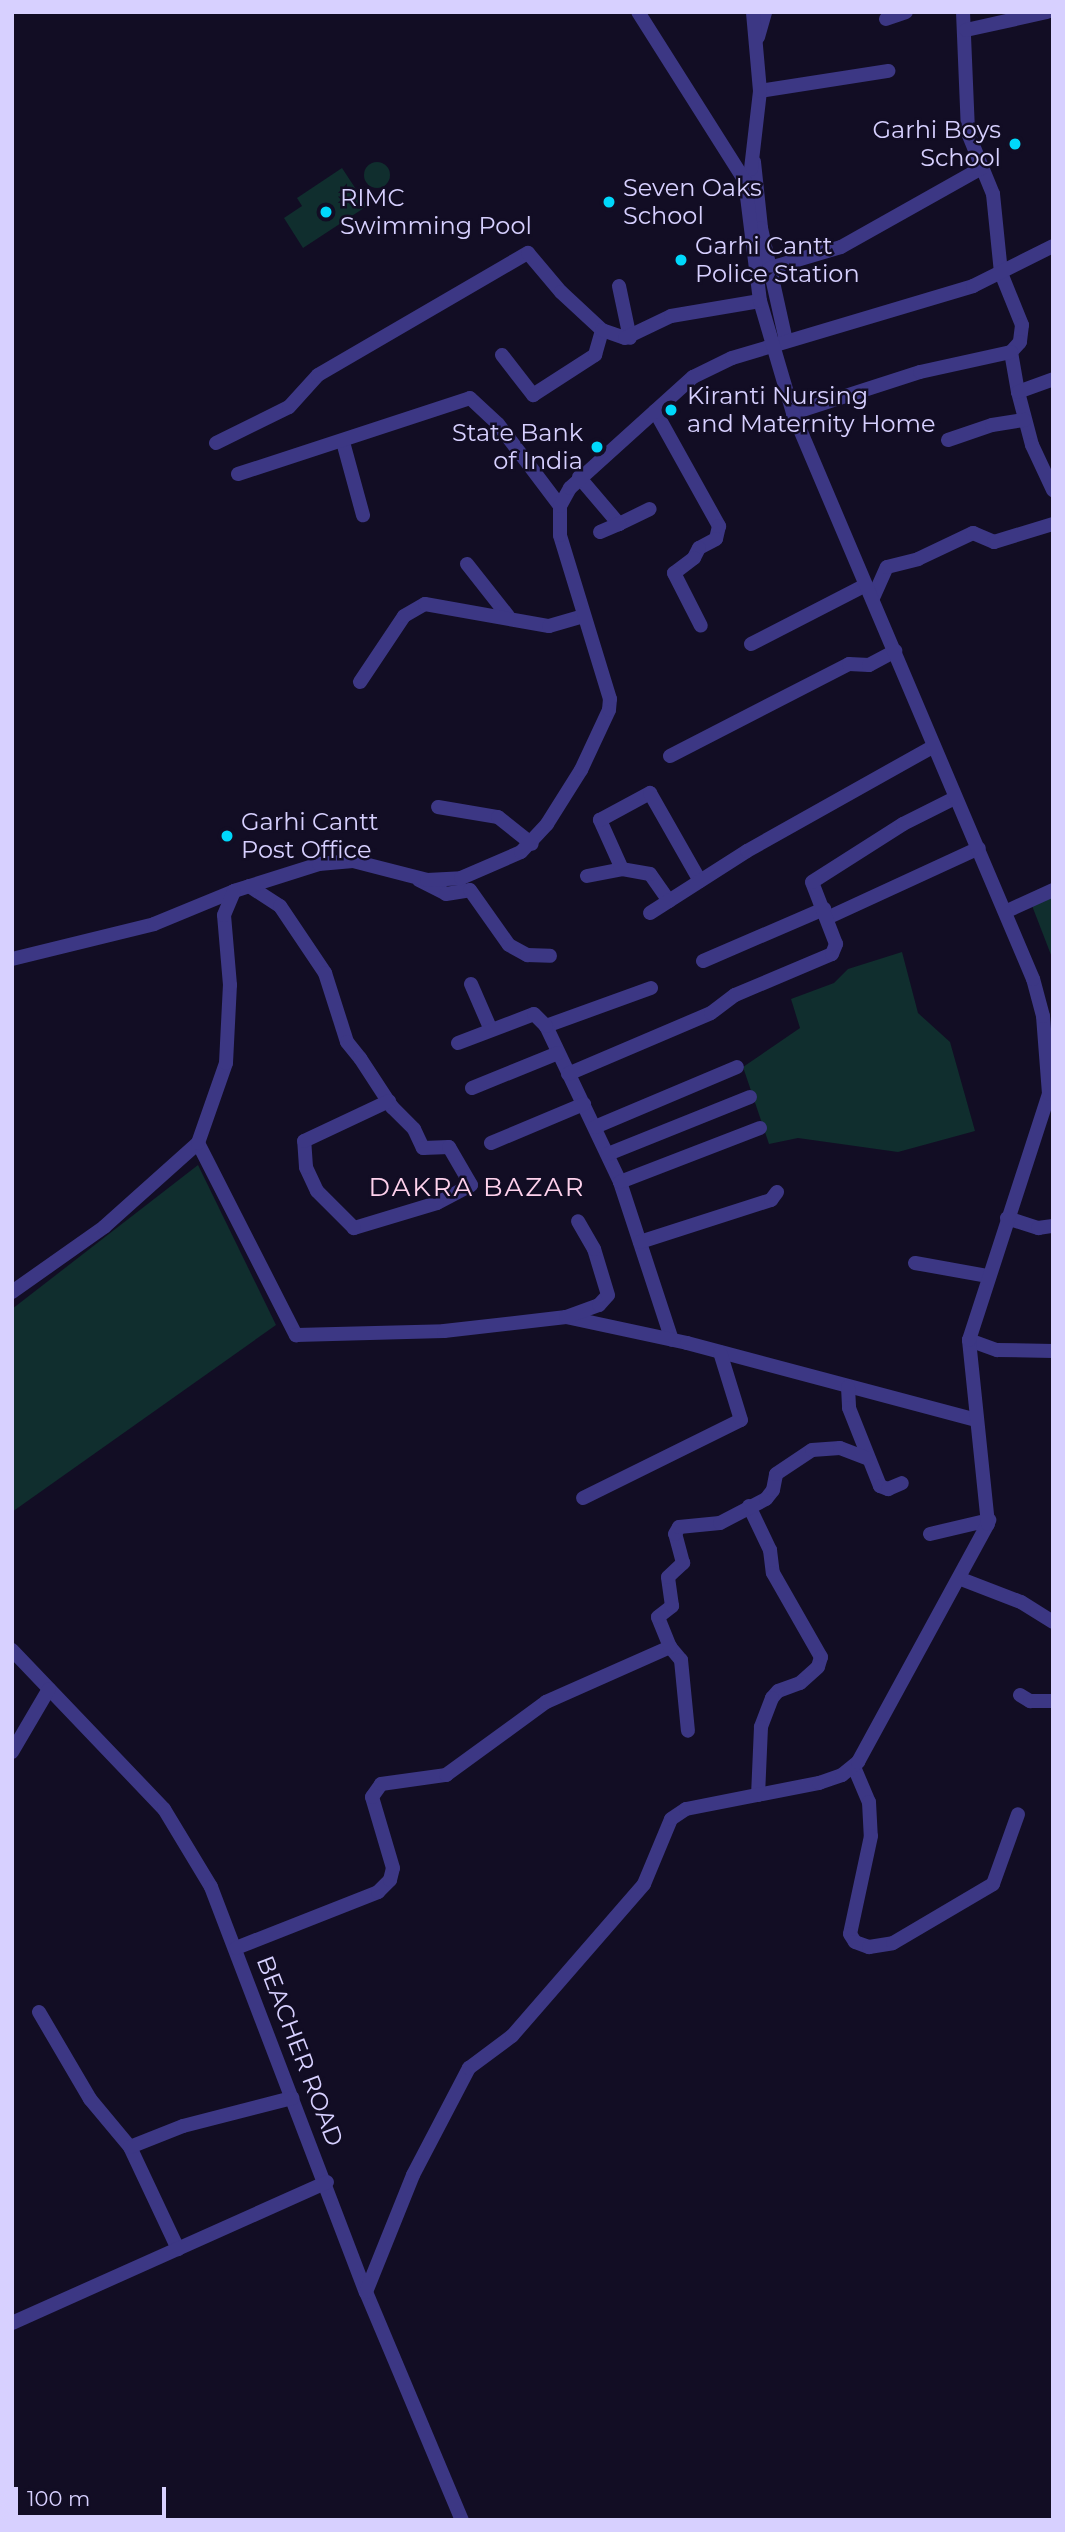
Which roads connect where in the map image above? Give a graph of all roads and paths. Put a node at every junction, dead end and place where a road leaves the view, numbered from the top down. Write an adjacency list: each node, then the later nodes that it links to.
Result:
1 (628, 12): 15 (street)
2 (638, 12): 15 (street)
3 (753, 12): 10 (street)
4 (765, 12): 10 (street)
5 (906, 12): 8 (street)
6 (963, 12): 9 (street)
7 (1047, 12): 9 (street)
8 (886, 19)
9 (966, 30): 14 (street)
10 (757, 38): 12 (street)
11 (888, 71): 12 (street)
12 (760, 91): 13 (street)
13 (754, 162): 15 (street); 17 (street)
14 (982, 168): 17 (street); 18 (street)
15 (743, 187): 20 (street)
16 (1053, 246): 18 (street)
17 (770, 268): 23 (street)
18 (1001, 273): 23 (street); 24 (street)
19 (619, 286): 22 (street)
20 (760, 301): 22 (street); 23 (street)
21 (602, 330): 22 (street); 25 (street); 33 (street)
22 (630, 338)
23 (779, 343): 28 (street); 29 (street)
24 (1011, 352): 27 (street); 29 (street)
25 (502, 355)
26 (1053, 379): 27 (street)
27 (1018, 392): 30 (street)
28 (655, 411): 36 (street); 48 (street)
29 (793, 413): 45 (street)
30 (1025, 420): 31 (street); 34 (street)
31 (947, 440)
32 (343, 442): 35 (street); 38 (street); 40 (street)
33 (216, 443)
34 (1047, 458): 37 (street)
35 (238, 474)
36 (579, 477): 38 (street); 41 (street)
37 (1053, 490)
38 (560, 506): 47 (street)
39 (650, 509): 41 (street)
40 (363, 515)
41 (620, 524): 43 (street)
42 (1053, 524): 45 (street)
43 (600, 532)
44 (467, 564): 46 (street)
45 (870, 592): 49 (street); 50 (street)
46 (508, 616): 47 (street); 51 (street)
47 (584, 616): 56 (street)
48 (701, 626)
49 (751, 644)
50 (895, 651): 52 (street); 53 (street)
51 (360, 682)
52 (934, 746): 54 (street); 61 (street)
53 (670, 756)
54 (956, 797): 57 (street); 68 (street)
55 (438, 807): 56 (street)
56 (532, 844): 60 (street)
57 (979, 848): 66 (street); 68 (street)
58 (622, 869): 59 (street); 61 (street); 65 (street)
59 (587, 876)
60 (415, 877): 62 (street); 69 (street)
61 (700, 881): 65 (street)
62 (249, 886): 64 (street); 83 (street)
63 (1053, 890): 66 (street)
64 (234, 891): 70 (street); 87 (street)
65 (669, 901): 67 (street)
66 (1007, 911): 81 (street)
67 (650, 913)
68 (825, 913): 71 (street); 79 (street)
69 (550, 956)
70 (12, 959)
71 (703, 961)
72 (471, 984): 75 (street)
73 (651, 988): 74 (street)
74 (545, 1026): 75 (street); 77 (street)
75 (491, 1030): 76 (street)
76 (458, 1043)
77 (558, 1053): 79 (street); 80 (street)
78 (737, 1067): 85 (street)
79 (568, 1073): 84 (street)
80 (472, 1088)
81 (1051, 1093): 92 (street)
82 (750, 1097): 89 (street)
83 (389, 1101): 83 (street)
84 (584, 1104): 85 (street); 88 (street)
85 (595, 1127): 89 (street)
86 (760, 1128): 90 (street)
87 (198, 1143): 98 (street); 99 (street)
88 (491, 1143)
89 (608, 1154): 90 (street)
90 (620, 1182): 95 (street)
91 (777, 1192): 95 (street)
92 (1007, 1218): 94 (street); 97 (street)
93 (578, 1221): 99 (street)
94 (1053, 1226)
95 (640, 1242): 100 (street)
96 (915, 1263): 97 (street)
97 (987, 1276): 101 (street)
98 (12, 1292)
99 (566, 1317): 100 (street)
100 (672, 1340): 103 (street)
101 (969, 1340): 102 (street); 105 (street)
102 (1053, 1351)
103 (719, 1352): 104 (street); 108 (street)
104 (848, 1387): 105 (street); 106 (street)
105 (976, 1420): 110 (street)
106 (866, 1458): 107 (street); 109 (street)
107 (902, 1483)
108 (583, 1498)
109 (749, 1506): 114 (street); 122 (street)
110 (989, 1520): 111 (street); 112 (street)
111 (930, 1534)
112 (961, 1580): 113 (street); 121 (street)
113 (1053, 1622)
114 (670, 1647): 119 (street); 124 (street)
115 (12, 1650): 116 (street, BEACHER ROAD)
116 (49, 1689): 120 (street); 124 (street, BEACHER ROAD)
117 (1020, 1695): 118 (street)
118 (1053, 1701)
119 (688, 1731)
120 (12, 1752)
121 (854, 1767): 122 (street); 123 (street)
122 (758, 1795): 130 (street)
123 (1017, 1814)
124 (236, 1948): 126 (street, BEACHER ROAD)
125 (39, 2012): 127 (street)
126 (292, 2098): 127 (street); 128 (street, BEACHER ROAD)
127 (130, 2147): 129 (street)
128 (327, 2182): 129 (street); 130 (street, BEACHER ROAD)
129 (178, 2249): 131 (street)
130 (366, 2292): 132 (street, BEACHER ROAD)
131 (12, 2323)
132 (462, 2520)

